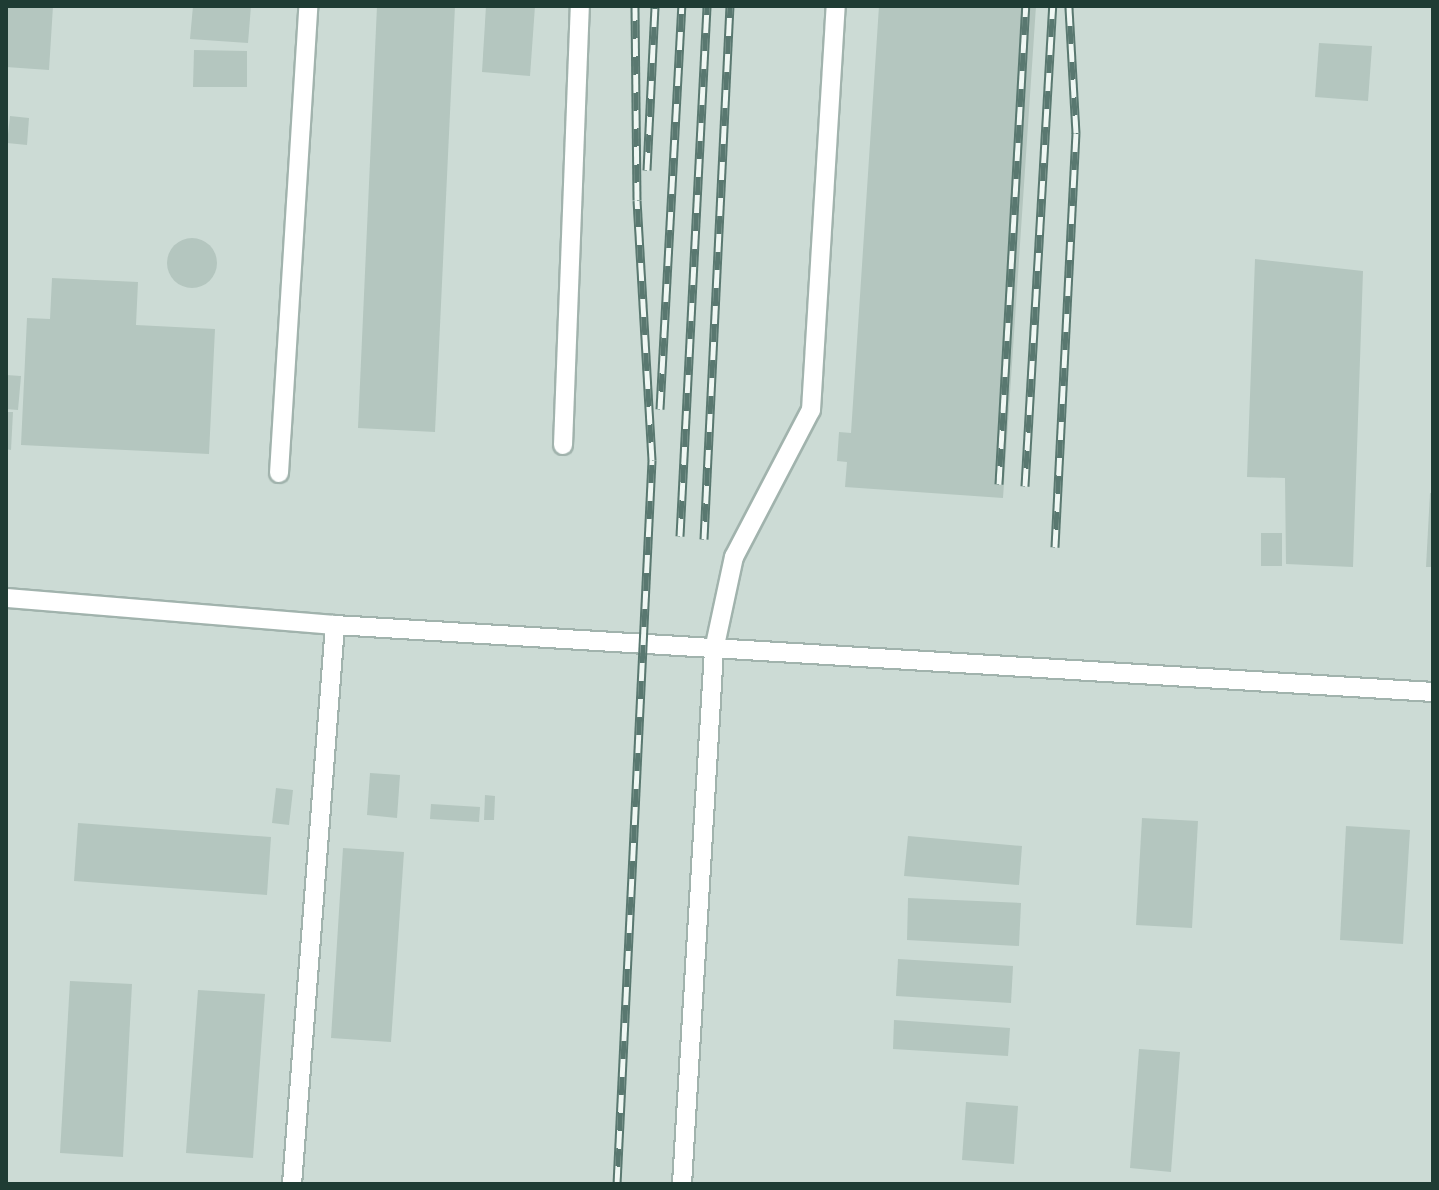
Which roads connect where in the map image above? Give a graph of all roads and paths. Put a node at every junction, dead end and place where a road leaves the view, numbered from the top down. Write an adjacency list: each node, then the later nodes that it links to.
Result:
1 (308, 6): 5 (lane)
2 (580, 6): 4 (lane)
3 (836, 6): 8 (lane)
4 (563, 445)
5 (279, 473)
6 (6, 598): 7 (lane)
7 (335, 625): 8 (lane); 10 (lane)
8 (714, 650): 9 (lane); 11 (lane)
9 (1433, 692)
10 (292, 1184)
11 (682, 1184)

